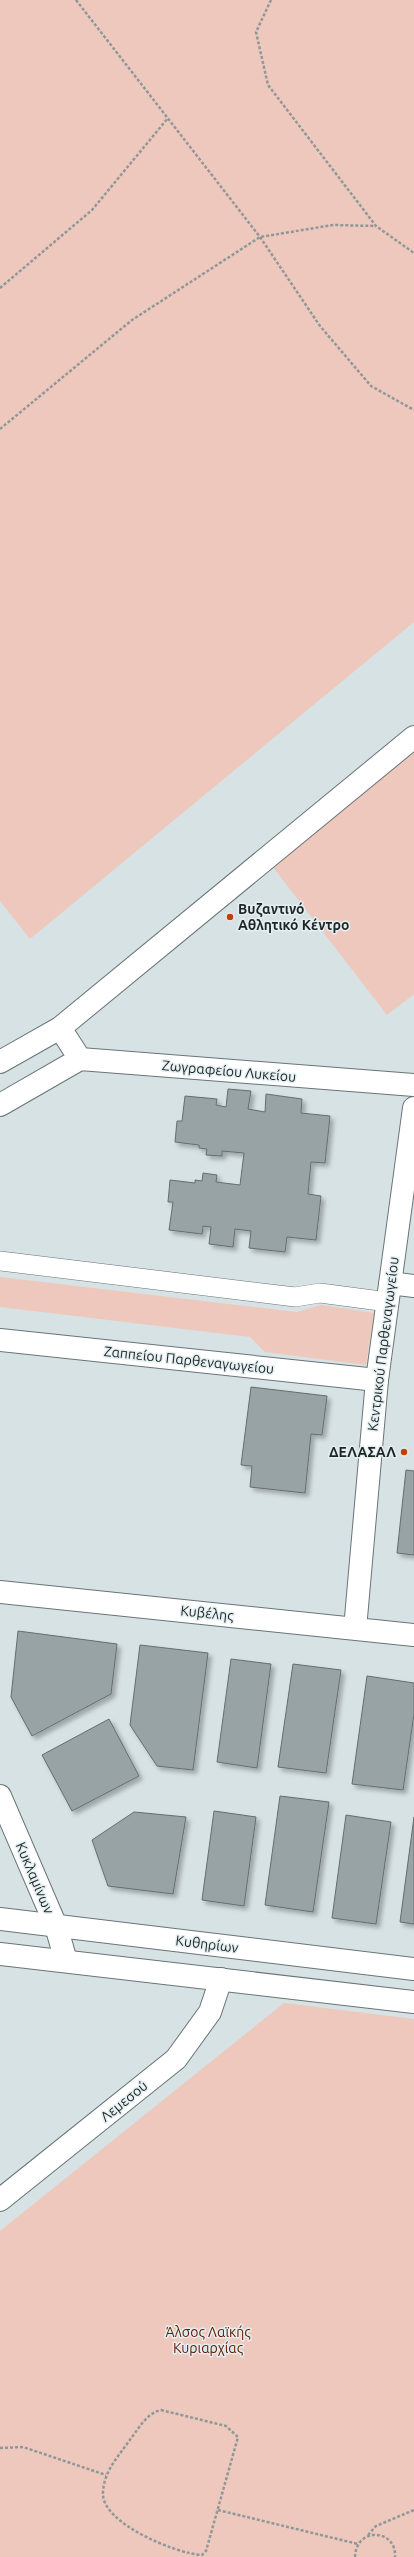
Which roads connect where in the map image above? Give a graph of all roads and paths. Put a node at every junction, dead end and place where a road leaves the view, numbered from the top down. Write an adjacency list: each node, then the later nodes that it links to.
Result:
1 (76, 0): 3 (path)
2 (271, 0): 4 (path)
3 (168, 118): 5 (path); 7 (path)
4 (376, 226): 5 (path); 6 (path)
5 (260, 237): 8 (path); 9 (path)
6 (414, 253)
7 (0, 288)
8 (414, 410)
9 (0, 429)
10 (414, 737): 11 (street)
11 (60, 1028): 12 (street); 13 (street)
12 (80, 1059): 14 (street, Ζωγραφείου Λυκείου); 15 (street)
13 (0, 1062)
14 (414, 1085)
15 (0, 1105)
16 (414, 1108): 19 (street, Κεντρικού Παρθεναγωγείου)
17 (0, 1261): 19 (lane)
18 (414, 1286): 19 (street)
19 (389, 1292): 21 (street, Κεντρικού Παρθεναγωγείου)
20 (0, 1340): 21 (street, Ζαππείου Παρθεναγωγείου)
21 (377, 1380): 23 (street, Κεντρικού Παρθεναγωγείου)
22 (0, 1592): 23 (street, Κυβέλης)
23 (355, 1629): 24 (street, Κυβέλης)
24 (414, 1635)
25 (0, 1796): 27 (street, Κυκλαμίνων)
26 (0, 1919): 27 (street, Κυθηρίων)
27 (56, 1926): 29 (street, Κυκλαμίνων); 30 (street, Κυθηρίων)
28 (0, 1954): 29 (street)
29 (66, 1961): 31 (street)
30 (414, 1969)
31 (221, 1979): 32 (street); 33 (street, Λεμεσού)
32 (414, 2002)
33 (0, 2200)
34 (0, 2448): 35 (path)
35 (106, 2475): 36 (path); 36 (path)
36 (218, 2510): 39 (path)
37 (414, 2510): 38 (path)
38 (366, 2537): 39 (path); 41 (path)
39 (358, 2544): 40 (path)
40 (355, 2557)
41 (395, 2557)

